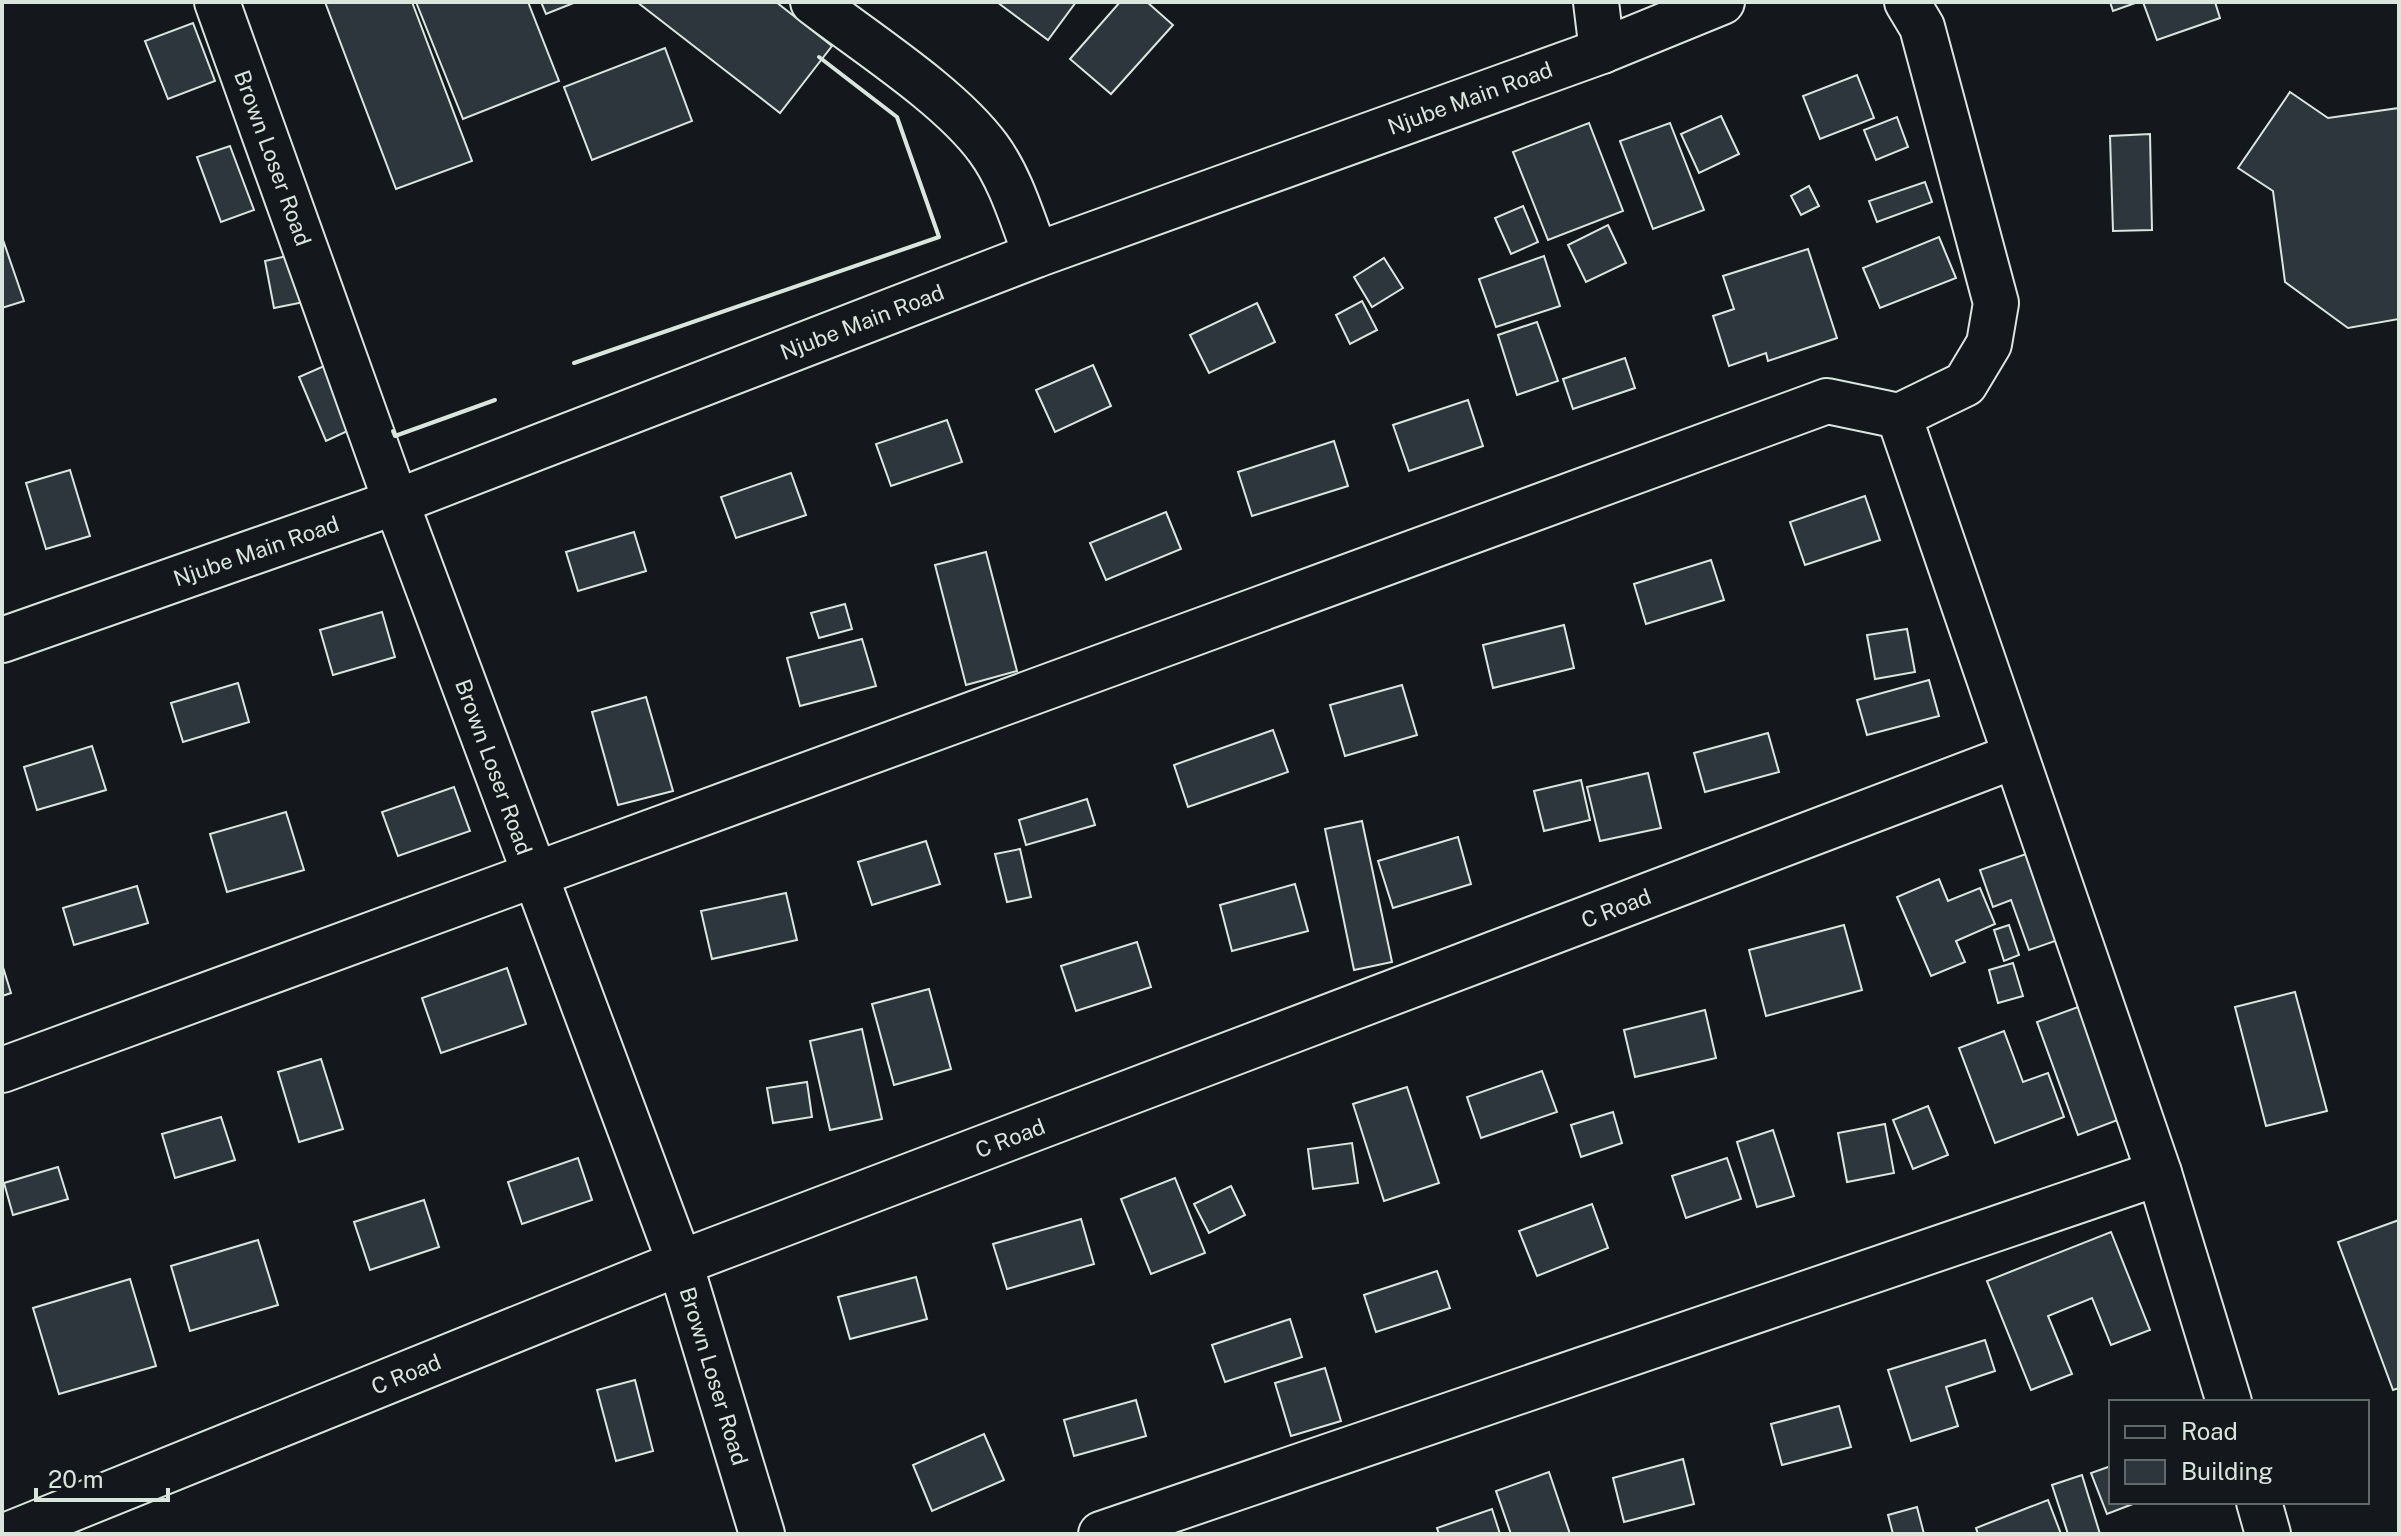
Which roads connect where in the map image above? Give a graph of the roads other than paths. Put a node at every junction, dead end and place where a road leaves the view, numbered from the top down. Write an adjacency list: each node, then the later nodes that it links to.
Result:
1 (217, 2): 9 (street, Brown Loser Road)
2 (813, 2): 7 (street)
3 (1596, 2): 6 (street)
4 (1722, 2): 6 (street, Njube Main Road)
5 (1907, 2): 8 (street)
6 (1602, 51): 7 (street, Njube Main Road)
7 (1036, 255): 9 (street, Njube Main Road)
8 (1899, 416): 11 (street); 12 (street)
9 (396, 502): 10 (street, Njube Main Road); 12 (street, Brown Loser Road)
10 (2, 640)
11 (2015, 756): 14 (street); 15 (street, C Road)
12 (534, 876): 13 (street); 15 (street, Brown Loser Road)
13 (2, 1070)
14 (2159, 1173): 16 (street); 20 (street)
15 (680, 1263): 18 (street, C Road); 19 (street, Brown Loser Road)
16 (2228, 1400)
17 (2260, 1504): 21 (street)
18 (10, 1534)
19 (762, 1534)
20 (1101, 1534)
21 (2268, 1534)

